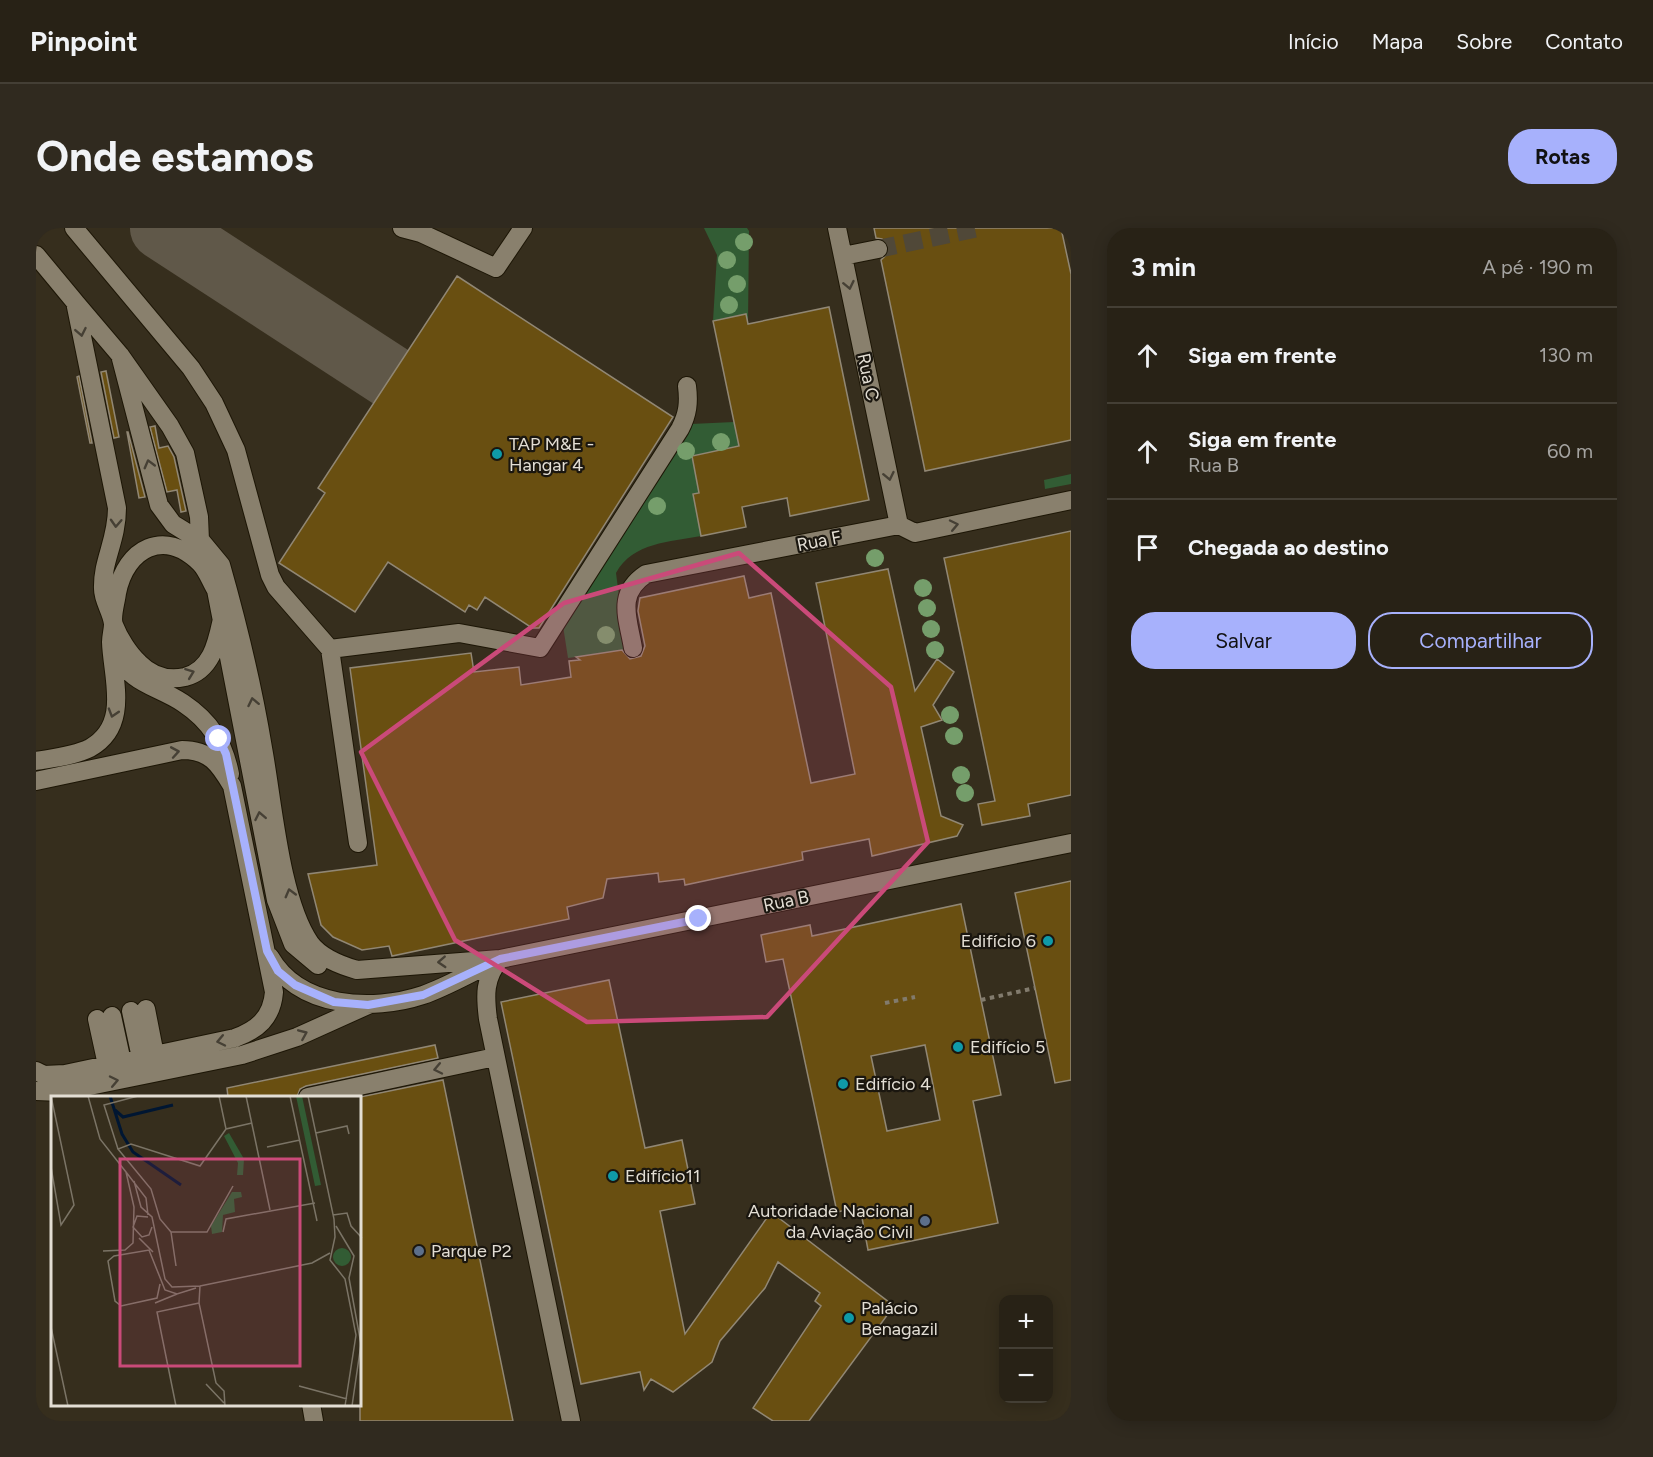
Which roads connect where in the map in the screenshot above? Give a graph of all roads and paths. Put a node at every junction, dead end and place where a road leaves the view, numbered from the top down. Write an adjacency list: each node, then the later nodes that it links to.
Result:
1 (74, 228): 19 (street)
2 (402, 228): 3 (street)
3 (523, 228)
4 (837, 228): 7 (street, Rua C)
5 (878, 249): 7 (street)
6 (36, 255): 8 (street)
7 (843, 256): 12 (street, Rua C, one-way to 12)
8 (75, 302): 9 (street); 16 (street, one-way to 16)
9 (120, 355): 13 (street); 13 (street, one-way to 9)
10 (687, 386): 19 (street)
11 (1071, 500): 12 (street, Rua F, one-way to 11)
12 (899, 525): 18 (street, Rua F)
13 (202, 542): 14 (street); 27 (street, one-way to 13)
14 (201, 564): 15 (street); 16 (street)
15 (222, 619): 16 (street, one-way to 15); 27 (street, one-way to 15)
16 (113, 623): 17 (street)
17 (111, 642): 20 (street, one-way to 20); 22 (street)
18 (633, 648)
19 (330, 649): 23 (street)
20 (36, 761)
21 (36, 781): 22 (street, one-way to 22)
22 (232, 786): 25 (street)
23 (358, 843)
24 (1071, 843): 26 (street, Rua B)
25 (267, 951): 32 (street); 35 (street, one-way to 35)
26 (500, 959): 27 (street, one-way to 27); 32 (street); 36 (street)
27 (357, 970)
28 (1035, 988): 30 (path)
29 (915, 997): 31 (path)
30 (981, 1000)
31 (885, 1003)
32 (368, 1005): 39 (street, one-way to 32)
33 (139, 1010): 35 (street)
34 (105, 1017): 37 (street)
35 (148, 1056): 37 (street)
36 (495, 1057): 40 (street, one-way to 40); 43 (street)
37 (114, 1063): 38 (street)
38 (36, 1071)
39 (36, 1091)
40 (313, 1096)
41 (311, 1406): 42 (street)
42 (314, 1421)
43 (571, 1421)

